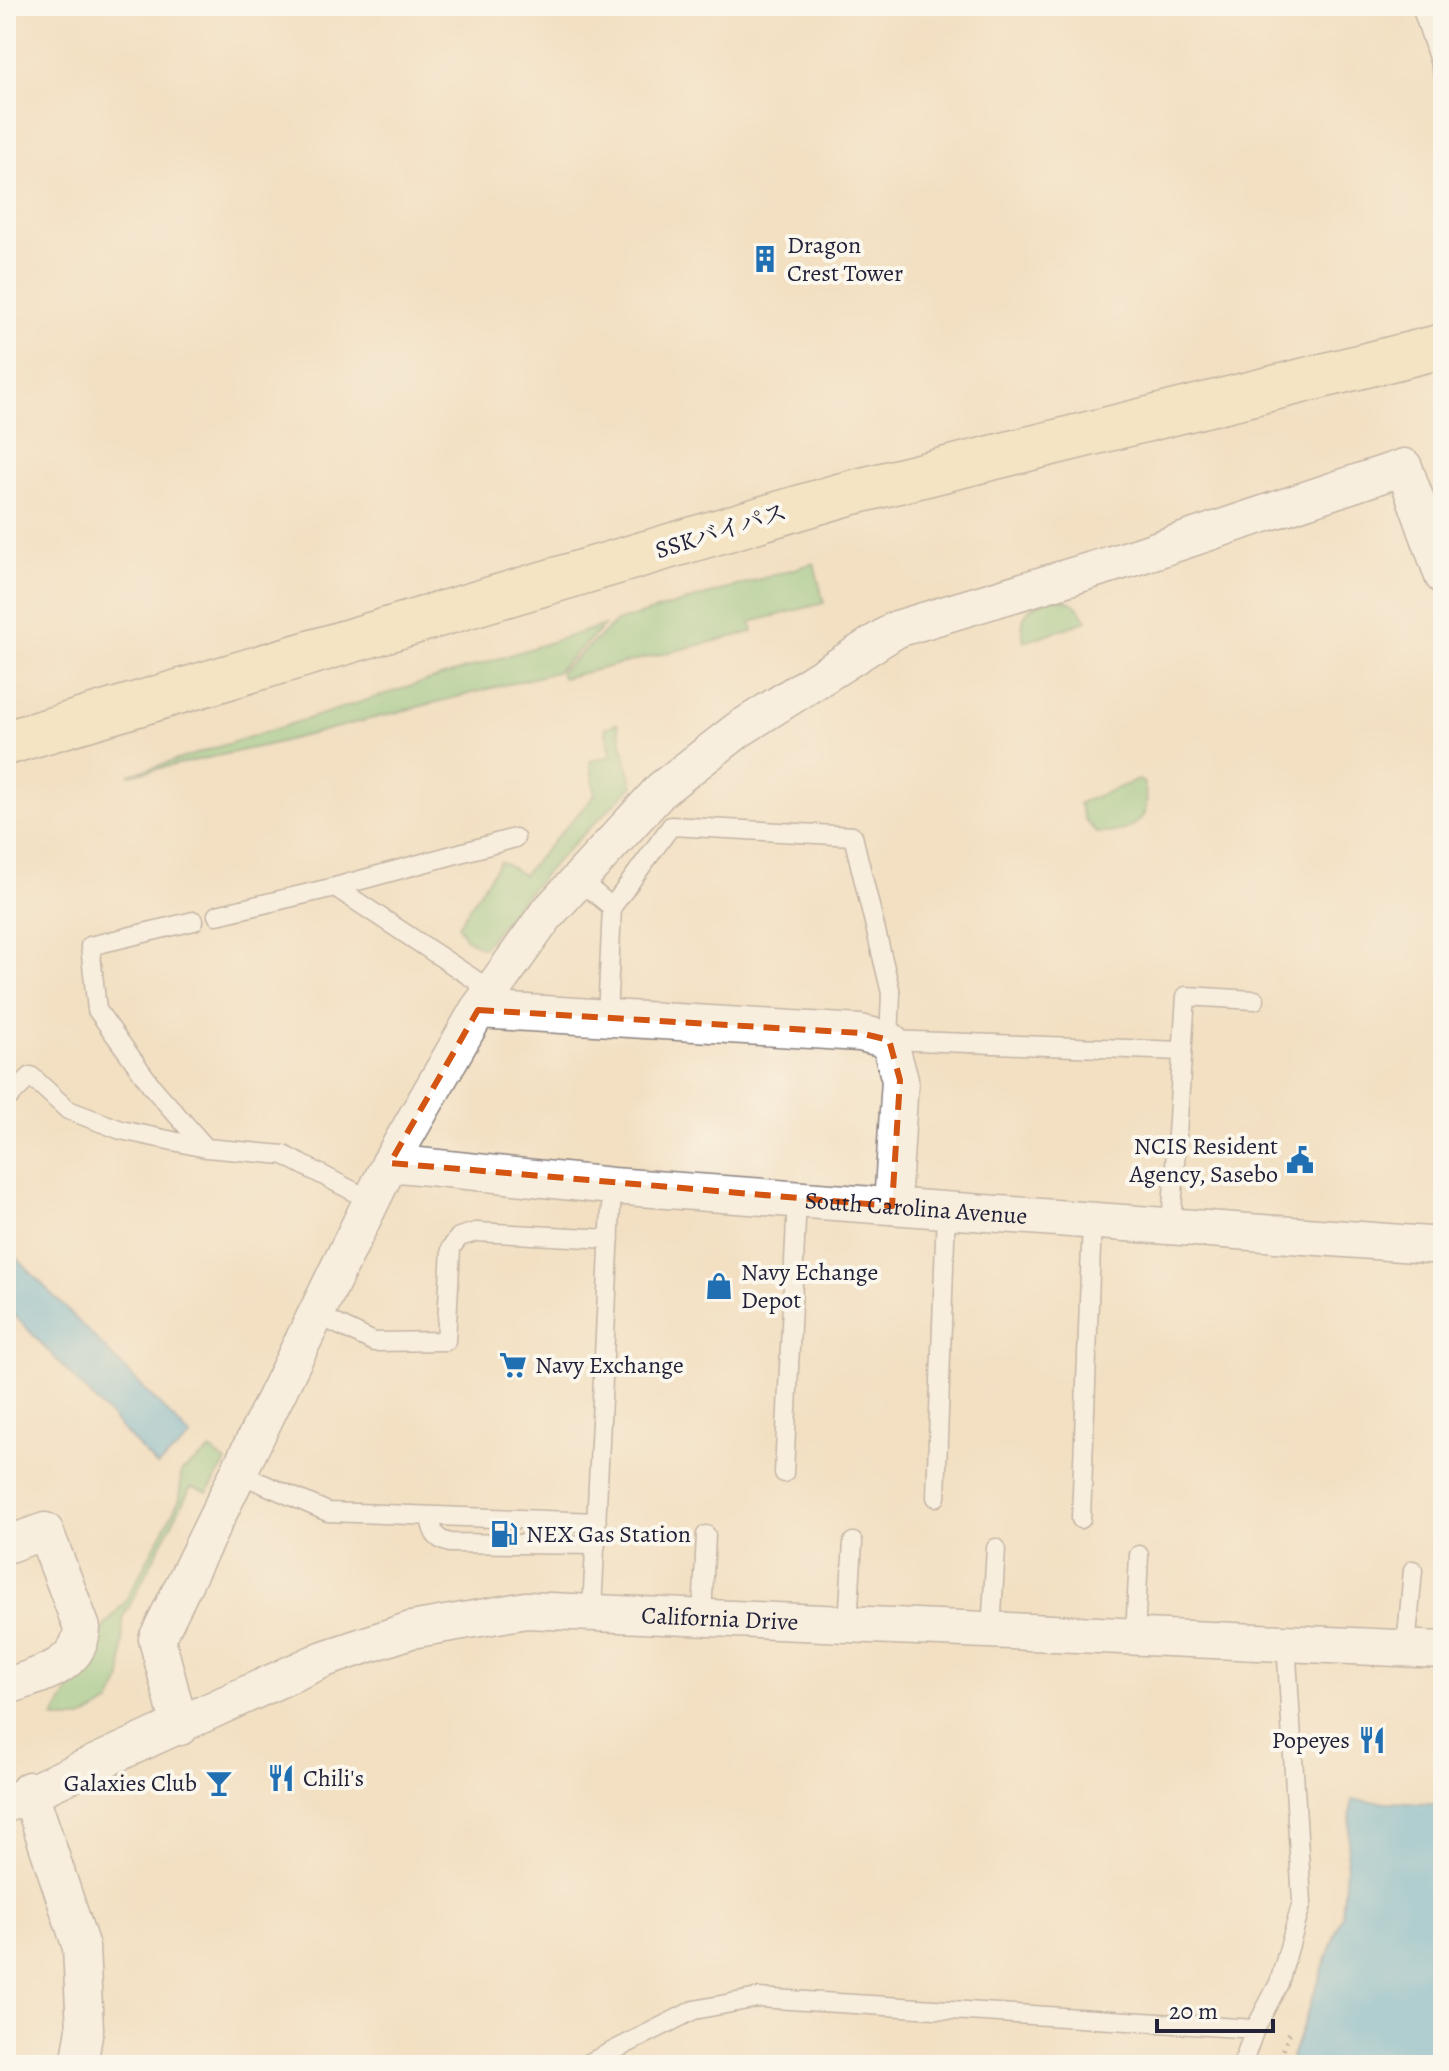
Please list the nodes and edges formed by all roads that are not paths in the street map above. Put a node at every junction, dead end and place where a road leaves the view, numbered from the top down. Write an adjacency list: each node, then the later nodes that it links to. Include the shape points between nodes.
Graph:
1 (1421, 6): 2 (lane)
2 (1443, 73)
3 (1443, 346): 5 (street, SSKバイパス, via 842,495)
4 (1443, 576): 7 (street, via 1404,467 897,629 727,738 662,789)
5 (6, 743)
6 (515, 838): 8 (lane)
7 (579, 880): 9 (lane); 12 (street, via 546,915)
8 (335, 887): 10 (lane); 12 (lane)
9 (612, 907): 14 (lane); 15 (lane, via 671,826 853,836 891,993)
10 (217, 915)
11 (194, 921): 18 (lane, via 90,946 97,1010 154,1089)
12 (485, 1000): 14 (street); 19 (street)
13 (1255, 1000): 16 (lane, via 1186,996)
14 (607, 1018): 15 (street, via 860,1033)
15 (889, 1040): 16 (lane); 23 (street, via 900,1080)
16 (1182, 1051): 26 (lane)
17 (6, 1100): 18 (lane, via 31,1076 68,1110 121,1130)
18 (206, 1148): 22 (lane, via 284,1155)
19 (390, 1163): 20 (street, South Carolina Avenue); 22 (street)
20 (612, 1186): 21 (street, South Carolina Avenue); 27 (lane)
21 (797, 1199): 23 (street, South Carolina Avenue); 31 (lane)
22 (372, 1201): 29 (street)
23 (892, 1206): 24 (street, South Carolina Avenue)
24 (946, 1210): 25 (street, South Carolina Avenue); 32 (lane)
25 (1092, 1220): 26 (street, South Carolina Avenue); 34 (lane)
26 (1171, 1226): 28 (street, South Carolina Avenue)
27 (610, 1239): 29 (lane, via 476,1232 459,1237 451,1248 446,1341 374,1342); 35 (lane)
28 (1443, 1246)
29 (316, 1314): 30 (street)
30 (238, 1473): 33 (lane, via 328,1512); 52 (street, via 157,1639)
31 (784, 1473)
32 (936, 1497)
33 (430, 1518): 35 (lane); 39 (lane, via 433,1534 450,1543)
34 (1081, 1519)
35 (597, 1522): 39 (lane)
36 (706, 1535): 44 (lane)
37 (853, 1542): 45 (lane)
38 (6, 1545): 51 (street, via 45,1531 82,1628 81,1642 62,1665)
39 (596, 1545): 43 (lane)
40 (996, 1548): 46 (lane)
41 (1139, 1555): 47 (lane)
42 (1413, 1570): 49 (lane)
43 (592, 1612): 44 (street, California Drive); 52 (street, California Drive, via 526,1610 411,1630 324,1659)
44 (702, 1617): 45 (street, California Drive)
45 (848, 1623): 46 (street, California Drive)
46 (991, 1630): 47 (street, California Drive)
47 (1135, 1636): 48 (street, California Drive)
48 (1286, 1642): 49 (street, California Drive); 54 (lane, via 1302,1902 1279,1983)
49 (1406, 1648): 50 (street, California Drive)
50 (1443, 1650)
51 (6, 1687)
52 (180, 1727): 53 (street, California Drive)
53 (14, 1796): 55 (street, via 81,1947 85,2029)
54 (1255, 2029): 56 (lane, via 758,1998 694,2010); 57 (lane)
55 (79, 2065)
56 (585, 2065)
57 (1242, 2065)

